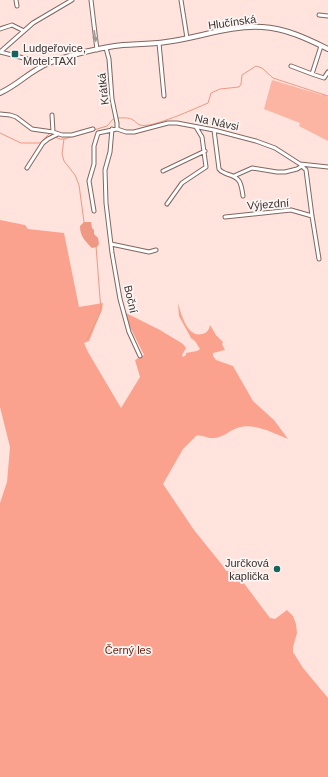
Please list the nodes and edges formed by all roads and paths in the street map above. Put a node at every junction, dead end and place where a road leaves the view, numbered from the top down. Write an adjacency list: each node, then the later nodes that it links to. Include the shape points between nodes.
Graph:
1 (16, 0): 5 (street)
2 (72, 0): 9 (street)
3 (91, 0): 14 (street, one-way to 14)
4 (181, 0): 10 (street)
5 (17, 6)
6 (319, 14): 7 (street)
7 (328, 16)
8 (0, 29): 9 (street, via 12,25)
9 (24, 31): 16 (street)
10 (187, 38): 11 (street, Hlučínská); 12 (street, Hlučínská, via 237,28 263,27 289,33)
11 (159, 43): 13 (street, Hlučínská); 22 (street)
12 (321, 46): 15 (street, Hlučínská); 20 (street)
13 (106, 48): 14 (street, Hlučínská); 26 (street, Krátká)
14 (97, 50): 17 (street, Hlučínská)
15 (328, 50)
16 (0, 52): 17 (street, Hlučínská)
17 (47, 64): 21 (street, Hlučínská)
18 (291, 66): 20 (street)
19 (328, 72): 20 (street, via 324,78)
20 (312, 74)
21 (0, 93)
22 (164, 96)
23 (0, 114): 30 (street, via 16,117 32,129)
24 (52, 115): 30 (street)
25 (196, 126): 26 (street, Na Návsi, via 168,123 134,132); 29 (street, Na Návsi); 32 (street, via 202,136)
26 (117, 128): 28 (street, Na Návsi)
27 (93, 129): 31 (street, via 66,136)
28 (112, 129): 40 (street, Na Návsi, via 98,133 94,146 94,164 89,181); 43 (street, Boční, via 105,170)
29 (214, 130): 33 (street, Na Návsi, via 275,148); 37 (street, via 219,169)
30 (53, 132): 31 (street)
31 (56, 135): 35 (street, via 43,144)
32 (205, 151): 36 (street); 39 (street, via 206,167 182,183)
33 (301, 165): 34 (street, Na Návsi); 37 (street, via 297,170 286,172 252,168); 41 (street, via 306,170)
34 (328, 167)
35 (27, 168)
36 (163, 171)
37 (234, 176): 38 (street, via 240,182)
38 (243, 196)
39 (167, 204)
40 (94, 211)
41 (312, 216): 42 (street, Výjezdní, via 291,210); 47 (street)
42 (225, 217)
43 (111, 244): 45 (street); 48 (street, Boční, via 120,299 129,332)
44 (156, 250): 45 (street)
45 (149, 252): 46 (street)
46 (150, 257)
47 (319, 259)
48 (140, 356)

